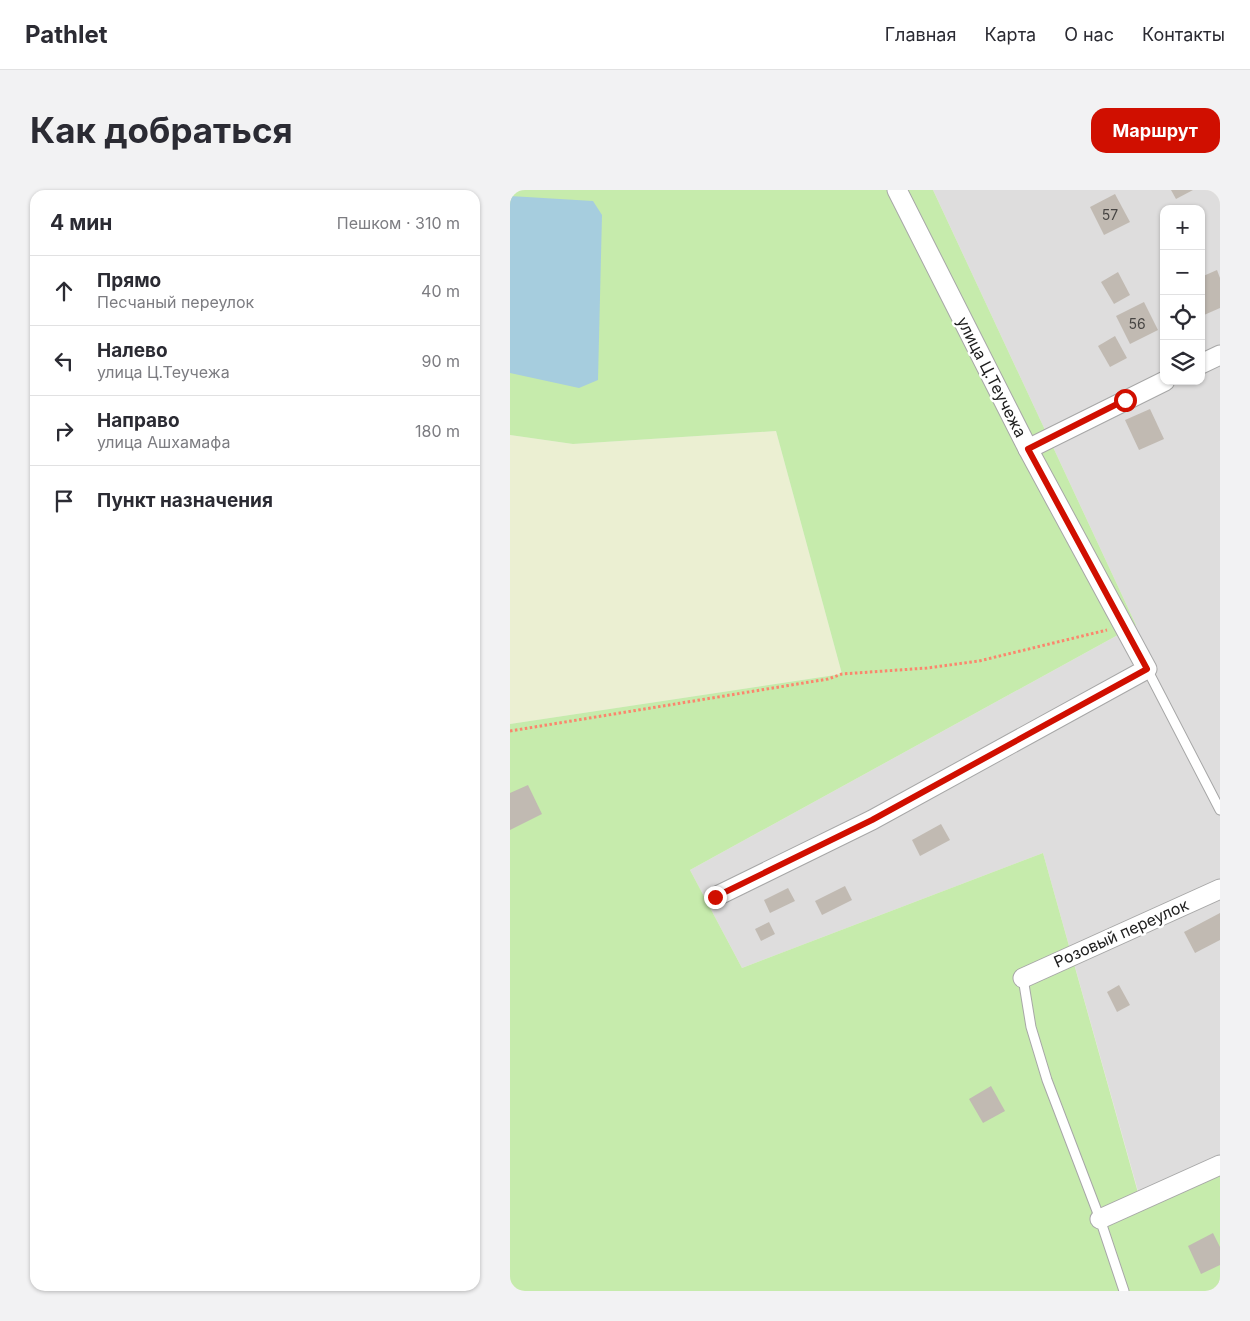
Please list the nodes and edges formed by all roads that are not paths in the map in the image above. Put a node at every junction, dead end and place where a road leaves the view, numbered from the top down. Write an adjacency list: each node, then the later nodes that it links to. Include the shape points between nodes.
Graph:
1 (897, 190): 5 (street, улица Ц.Теучежа)
2 (1220, 355): 3 (street)
3 (1205, 362)
4 (1160, 384): 5 (street)
5 (1028, 449): 6 (street, улица Ц.Теучежа)
6 (1147, 669): 7 (lane); 9 (street, via 872,820)
7 (1220, 810)
8 (1220, 889): 10 (street, Розовый переулок)
9 (715, 897)
10 (1023, 978): 12 (lane, via 1031,1027 1046,1080)
11 (1220, 1165): 12 (street)
12 (1100, 1219): 13 (lane)
13 (1124, 1291)

